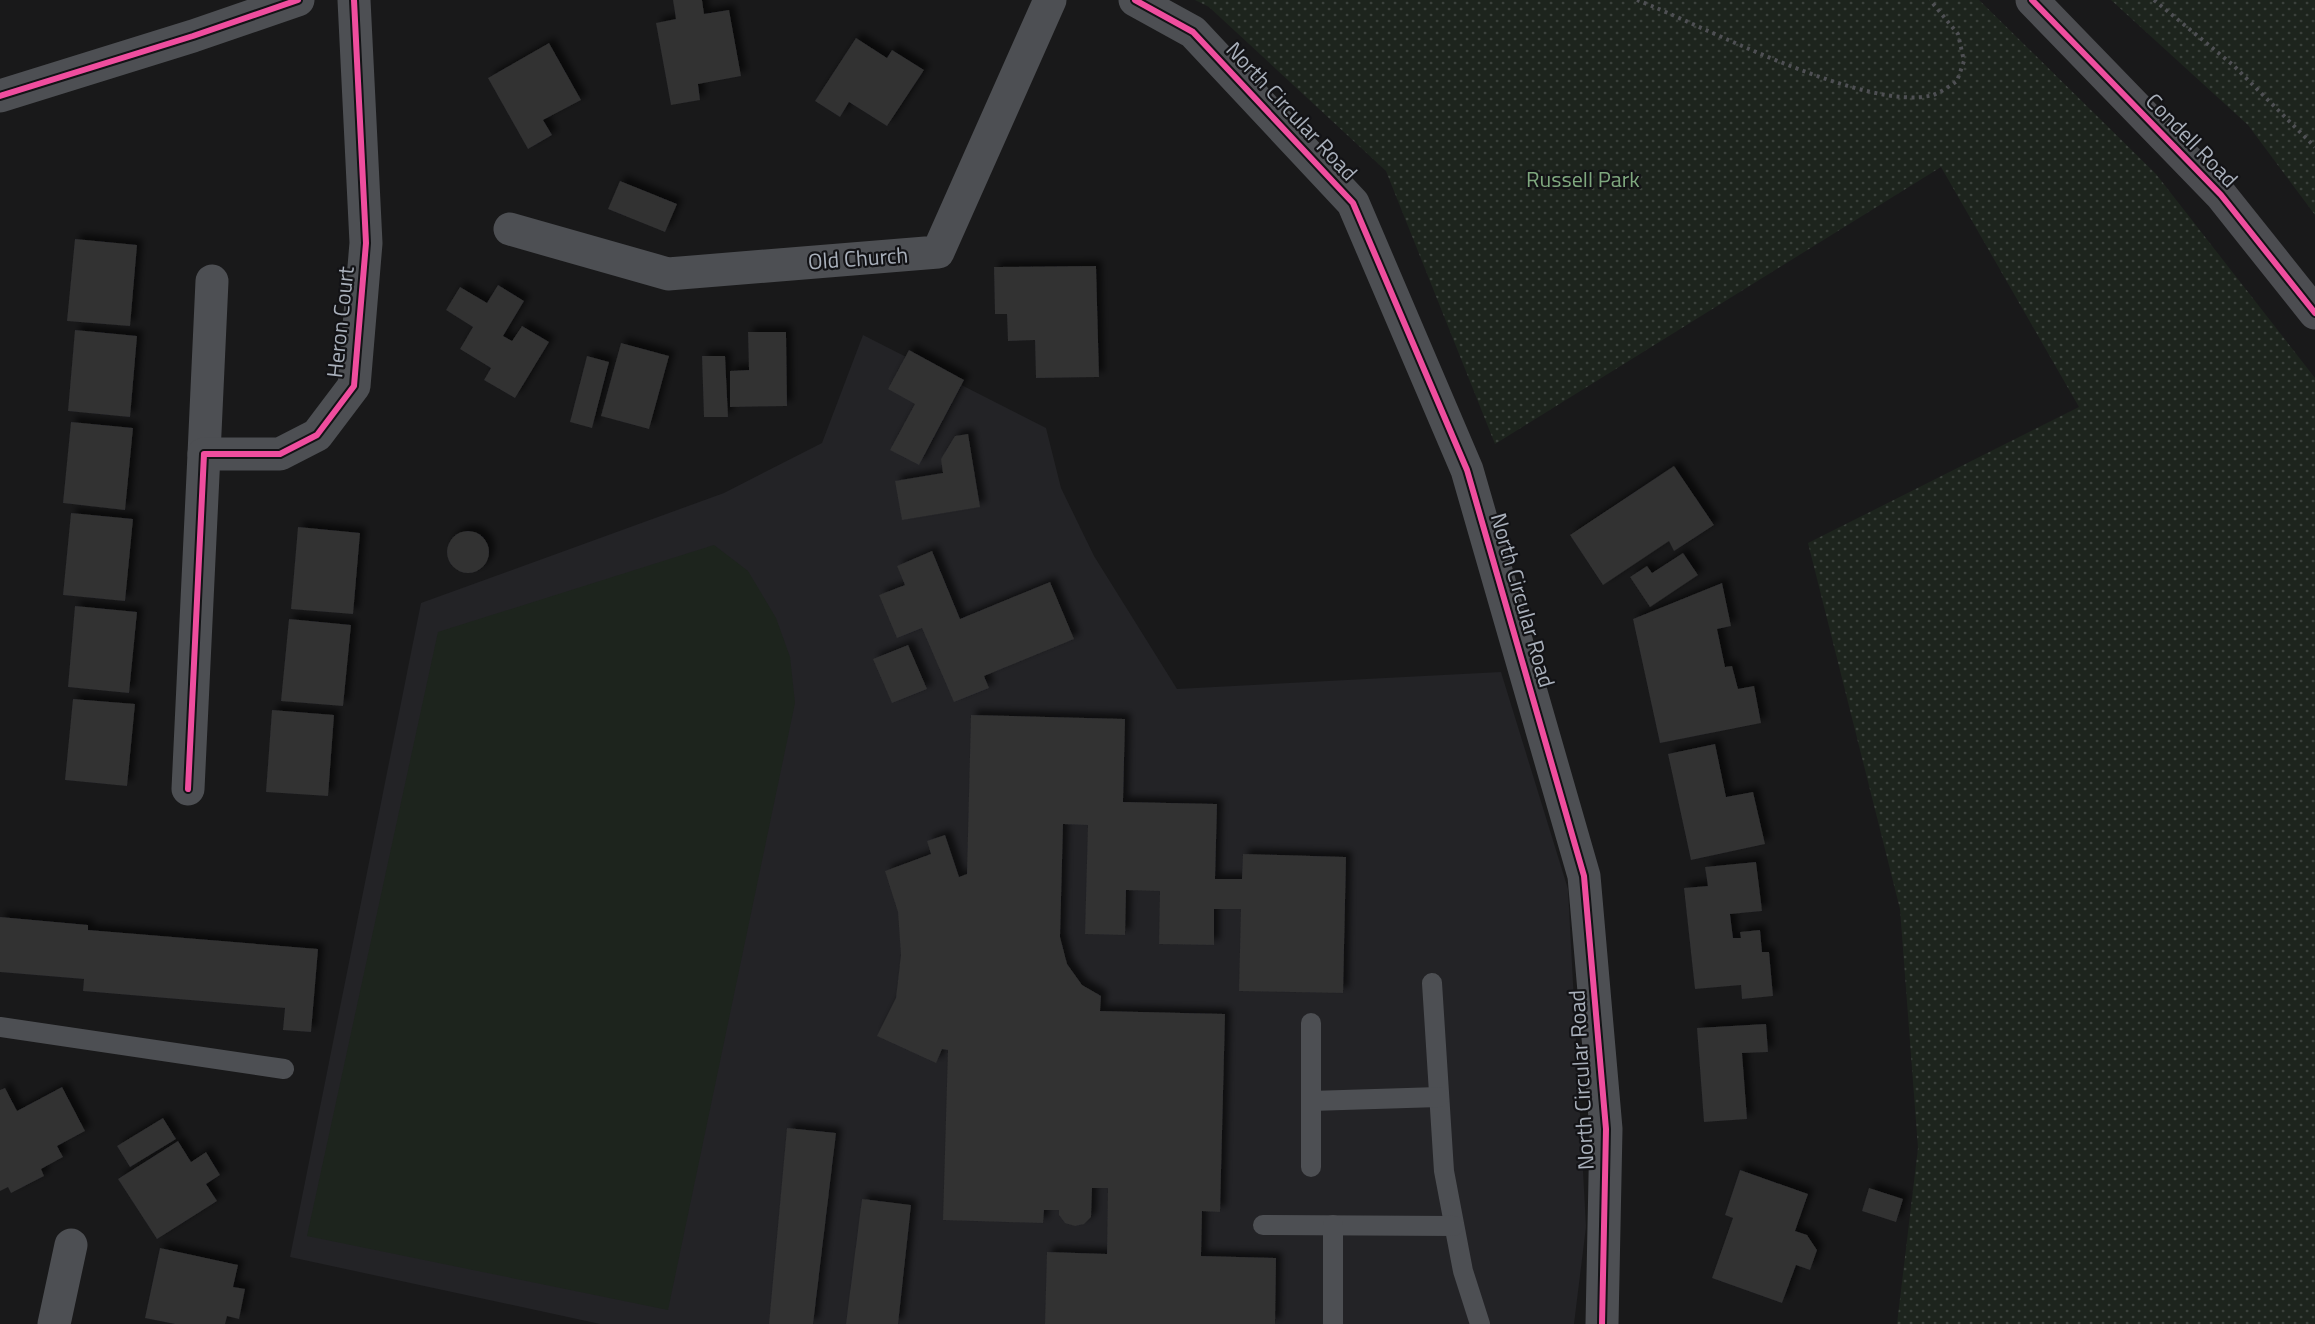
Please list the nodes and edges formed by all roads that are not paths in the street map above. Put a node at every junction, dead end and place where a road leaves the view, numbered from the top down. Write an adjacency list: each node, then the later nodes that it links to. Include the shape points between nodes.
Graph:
1 (298, 0): 6 (street)
2 (354, 0): 10 (street, Heron Court, via 366,243 354,386 317,435 280,454)
3 (1050, 0): 7 (street, Old Church, via 938,252 668,274)
4 (1135, 0): 26 (street, North Circular Road, via 1194,32 1353,202 1467,470 1584,876 1606,1129)
5 (2032, 0): 9 (main road, Condell Road, via 2221,195)
6 (0, 96)
7 (510, 229)
8 (212, 281): 10 (street)
9 (2315, 313)
10 (204, 454): 11 (street)
11 (188, 789)
12 (1432, 983): 16 (lane)
13 (1311, 1023): 17 (lane)
14 (0, 1027): 15 (lane)
15 (284, 1069)
16 (1439, 1097): 17 (lane); 21 (lane, via 1444,1171)
17 (1311, 1101): 18 (lane)
18 (1311, 1167)
19 (1263, 1225): 20 (lane)
20 (1333, 1225): 21 (lane); 24 (lane)
21 (1455, 1226): 25 (lane, via 1463,1270)
22 (71, 1245): 23 (street)
23 (54, 1324)
24 (1332, 1324)
25 (1480, 1324)
26 (1602, 1324)

